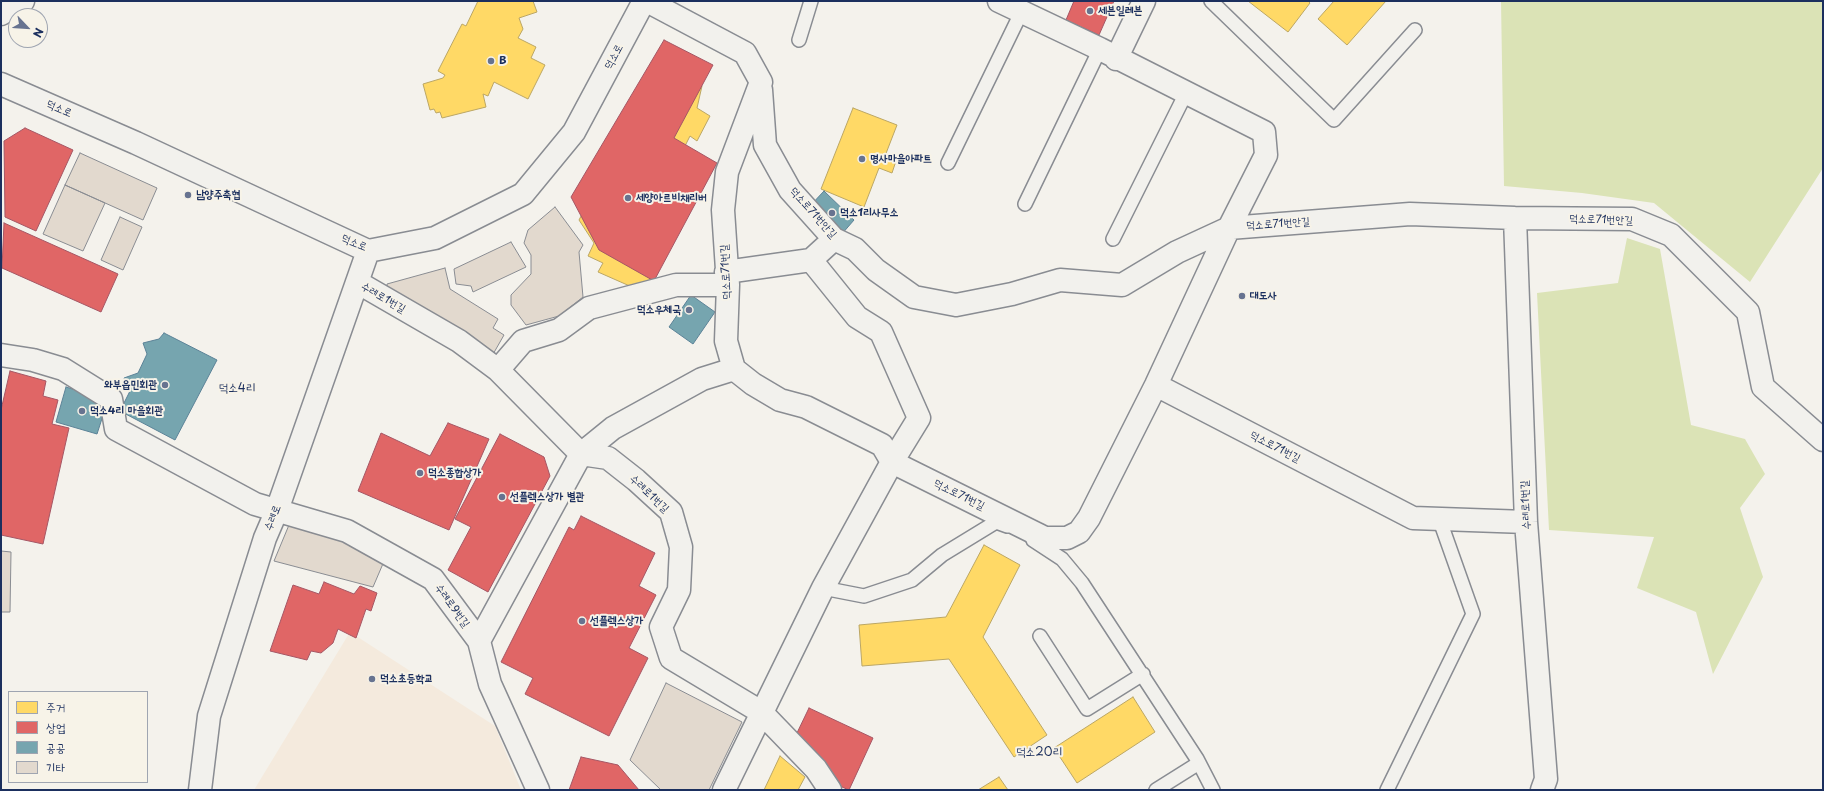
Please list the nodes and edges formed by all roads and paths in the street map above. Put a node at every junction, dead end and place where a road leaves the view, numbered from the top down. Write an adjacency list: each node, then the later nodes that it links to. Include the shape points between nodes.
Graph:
1 (23, 1): 9 (street)
2 (644, 1): 22 (street, 덕소로, via 574,132 523,194 435,238)
3 (647, 1): 13 (street, via 745,53)
4 (811, 1): 11 (lane)
5 (999, 1): 8 (street)
6 (1144, 1): 12 (street)
7 (1210, 1): 10 (lane, via 1334,120)
8 (1021, 13): 12 (street); 16 (lane)
9 (1, 14)
10 (1415, 30)
11 (799, 40)
12 (1108, 54): 15 (street); 17 (lane)
13 (761, 82): 20 (street, 덕소로71번안길, via 765,145 790,190); 24 (street, 덕소로71번길, via 727,172 723,210)
14 (1, 84): 22 (street, 덕소로)
15 (1186, 93): 19 (street, via 1264,132 1266,155); 21 (lane)
16 (948, 163)
17 (1025, 204)
18 (1515, 218): 19 (street, 덕소로71번안길, via 1410,214); 30 (street, 덕소로71번안길, via 1632,220 1671,235 1748,312 1763,387); 35 (street, 수레로1번길)
19 (1229, 228): 20 (street, 덕소로71번안길, via 1177,252 1122,285 1060,280 1012,294 956,305 914,297 876,270 855,249); 29 (street)
20 (834, 239): 23 (street)
21 (1113, 239)
22 (368, 251): 25 (street, 수레로)
23 (811, 260): 24 (street); 32 (street, via 857,317 881,332 919,418)
24 (727, 278): 27 (street, 덕소로71번길, via 726,342); 28 (street, via 676,285 589,308 559,330 523,341)
25 (357, 282): 28 (street, 수레로1번길, via 459,341); 33 (street, 수레로)
26 (1, 355): 33 (street, 수레로9번길, via 33,360 63,369 111,399 116,429 255,504)
27 (734, 369): 31 (street, via 688,386 613,428); 32 (street, via 780,400 806,407 882,445)
28 (498, 370): 31 (street, 수레로1번길)
29 (1156, 385): 32 (street, 덕소로71번길, via 1089,518 1079,532 1067,538 1045,538); 34 (street, 덕소로71번길, via 1413,518)
30 (1823, 440)
31 (581, 454): 38 (street); 40 (street, 수레로1번길, via 608,458 671,512 681,547 679,590 661,628 670,658)
32 (892, 462): 36 (street)
33 (276, 510): 38 (street, 수레로9번길, via 347,531 433,579); 42 (street, 수레로, via 209,716)
34 (1439, 518): 35 (street, 덕소로71번길); 48 (lane, via 1473,614)
35 (1526, 522): 49 (street, 수레로1번길, via 1546,779)
36 (823, 588): 39 (lane, via 864,596 912,580 942,555 996,522 1018,529 1062,559 1082,583); 40 (street)
37 (1040, 636): 39 (lane, via 1087,709)
38 (479, 641): 43 (street, 수레로9번길, via 490,684)
39 (1143, 674): 41 (lane)
40 (761, 712): 44 (street); 45 (street, 수레로1번길, via 816,769)
41 (1199, 763): 46 (lane); 47 (lane)
42 (200, 790)
43 (538, 790)
44 (724, 790)
45 (830, 790)
46 (1156, 790)
47 (1213, 790)
48 (1387, 790)
49 (1542, 790)

